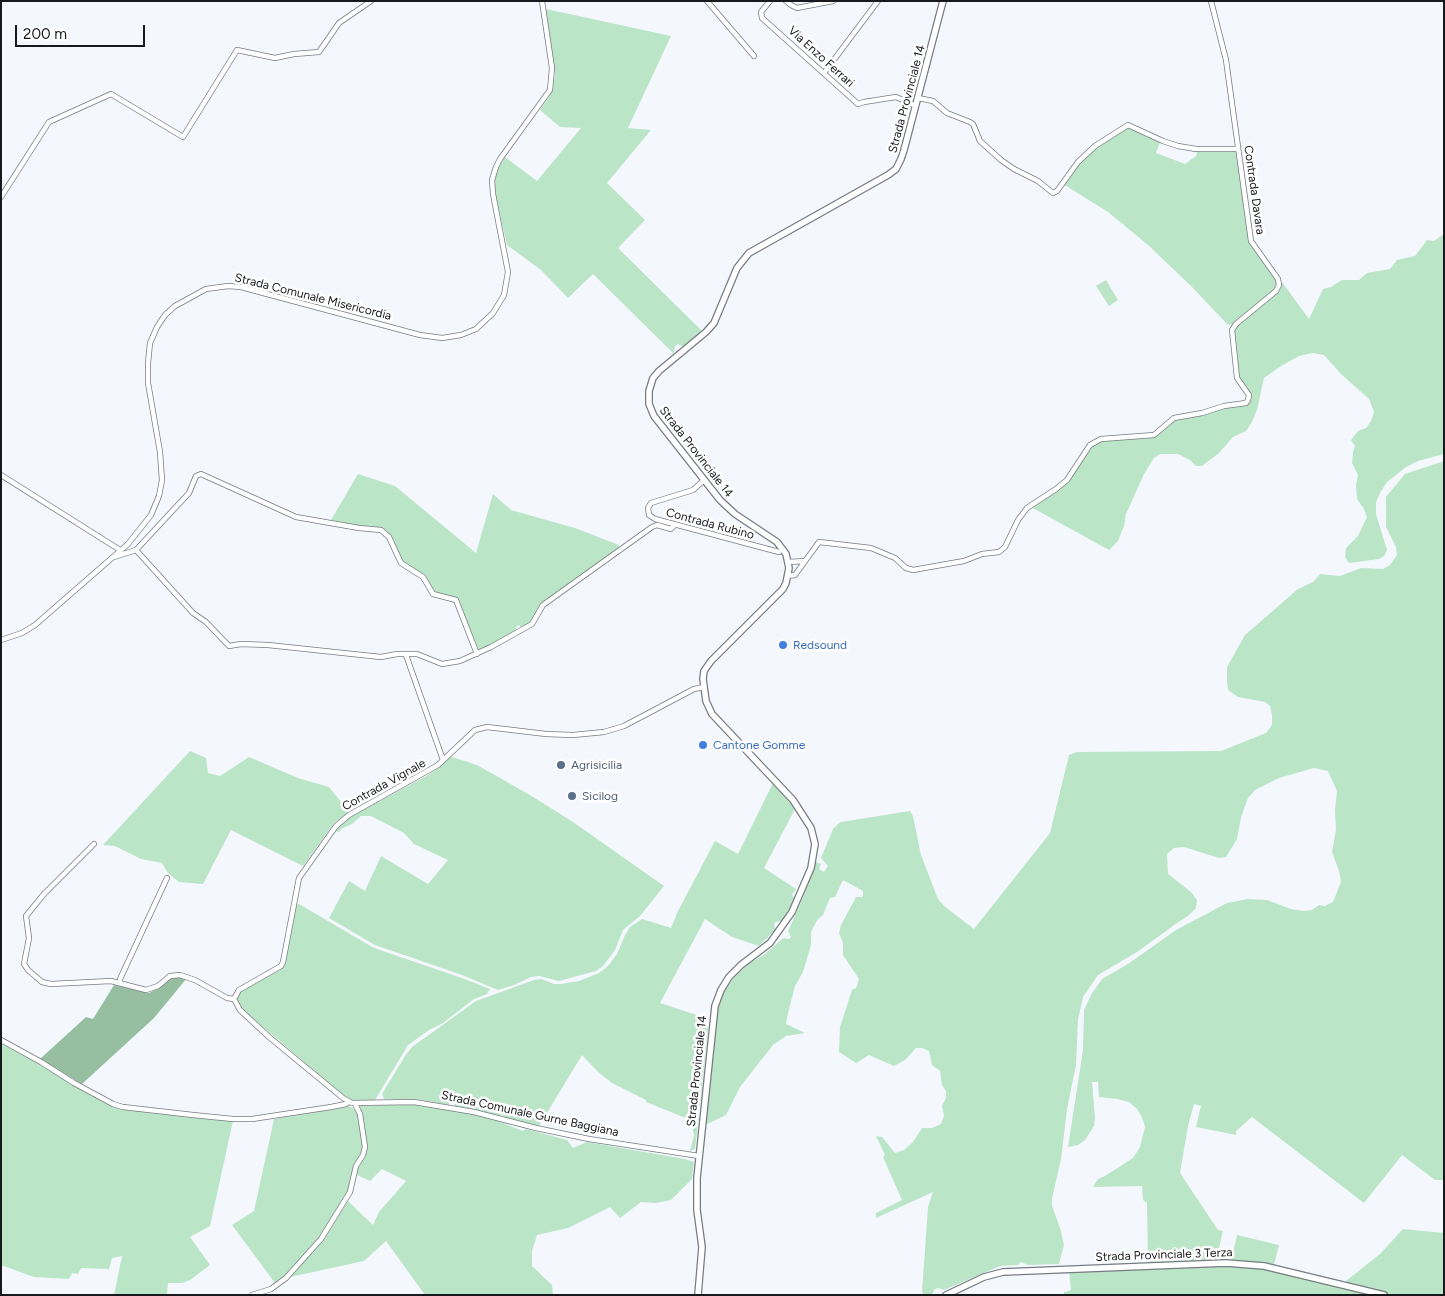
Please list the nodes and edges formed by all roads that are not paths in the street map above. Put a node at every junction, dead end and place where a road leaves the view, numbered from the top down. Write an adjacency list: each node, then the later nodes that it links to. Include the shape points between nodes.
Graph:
1 (371, 1): 15 (street, via 338,23 319,52 275,58 238,50 183,137 111,94 49,122)
2 (542, 1): 19 (street, Strada Comunale Misericordia, via 552,68 550,90 500,159 492,180 508,272 498,308 476,328 462,335 442,338 420,335 241,287 206,289 175,306 157,327 150,343 148,363 148,383 160,452 159,496 146,522)
3 (707, 1): 10 (street)
4 (770, 1): 11 (street, Via Enzo Ferrari, via 761,12 762,18)
5 (786, 1): 6 (street, via 797,8)
6 (833, 1)
7 (878, 1): 11 (street)
8 (943, 1): 12 (main road, Strada Provinciale 14)
9 (1211, 1): 14 (street, Contrada Davara, via 1226,60)
10 (754, 56)
11 (824, 73): 13 (street, Via Enzo Ferrari, via 858,104 896,97)
12 (918, 98): 13 (main road, Strada Provinciale 14); 14 (street, via 933,101 947,113 973,124 980,141 1001,160 1052,193 1095,146 1128,125 1162,142 1178,146)
13 (916, 106): 17 (main road, Strada Provinciale 14, via 902,159 896,169 749,253 737,268 711,327 653,378 649,391 651,410)
14 (1238, 149): 23 (street, Contrada Davara, via 1251,242 1279,285 1232,330 1237,378 1249,395 1246,402 1174,418 1154,435 1100,439 1090,444 1067,480 1028,508 999,552 982,554 964,562 913,570 871,548 819,542)
15 (1, 197)
16 (1, 475): 19 (street)
17 (704, 480): 18 (street, Contrada Rubino, via 693,490 658,500 649,506 649,515 654,519); 24 (main road, Strada Provinciale 14, via 727,508 777,542)
18 (676, 525): 21 (street, Contrada Rubino); 27 (street, via 672,529 652,527 543,605 532,624)
19 (120, 550): 22 (street, Strada Comunale Misericordia)
20 (136, 550): 22 (street); 27 (street, via 190,493 196,476 201,474 296,517 380,530 389,537 402,563 423,577 433,594 456,600); 28 (street, via 228,646 268,645 381,657)
21 (778, 552)
22 (112, 558): 26 (street, Strada Comunale Misericordia, via 35,625)
23 (804, 561): 24 (street); 25 (street, Contrada Davara, via 795,575)
24 (788, 562): 25 (main road)
25 (788, 576): 29 (main road, Strada Provinciale 14, via 783,589 707,666 703,676)
26 (1, 640)
27 (477, 654): 28 (street, via 442,664 417,654)
28 (406, 655): 30 (street)
29 (704, 687): 30 (street, Contrada Vignale, via 624,726 604,732 546,734 480,728 468,735); 38 (main road, Strada Provinciale 14, via 712,714 793,800 811,828 815,844 811,868 792,912 770,943 734,971 717,999)
30 (443, 760): 34 (street, Contrada Vignale, via 349,815 336,826 299,878 281,966 239,990)
31 (94, 844): 33 (street, via 26,916 29,938 24,964 42,982 55,985)
32 (167, 878): 33 (street)
33 (120, 983): 34 (street, via 146,990 158,986 170,976 180,976)
34 (234, 999): 36 (street, via 240,1010 262,1030)
35 (1, 1040): 36 (street, via 74,1083 123,1107 252,1119)
36 (349, 1102): 37 (street)
37 (355, 1104): 38 (street, Strada Comunale Gurne Baggiana, via 414,1102 474,1112 580,1137); 39 (street, via 360,1114 365,1147 356,1166 350,1192 321,1239 286,1278 272,1289)
38 (699, 1156): 40 (main road, Strada Provinciale 14, via 697,1200 702,1247)
39 (252, 1295)
40 (698, 1295)
41 (946, 1295): 42 (main road, Strada Provinciale 3 Terza, via 994,1274 1014,1270 1226,1263 1264,1266)
42 (1384, 1295)

